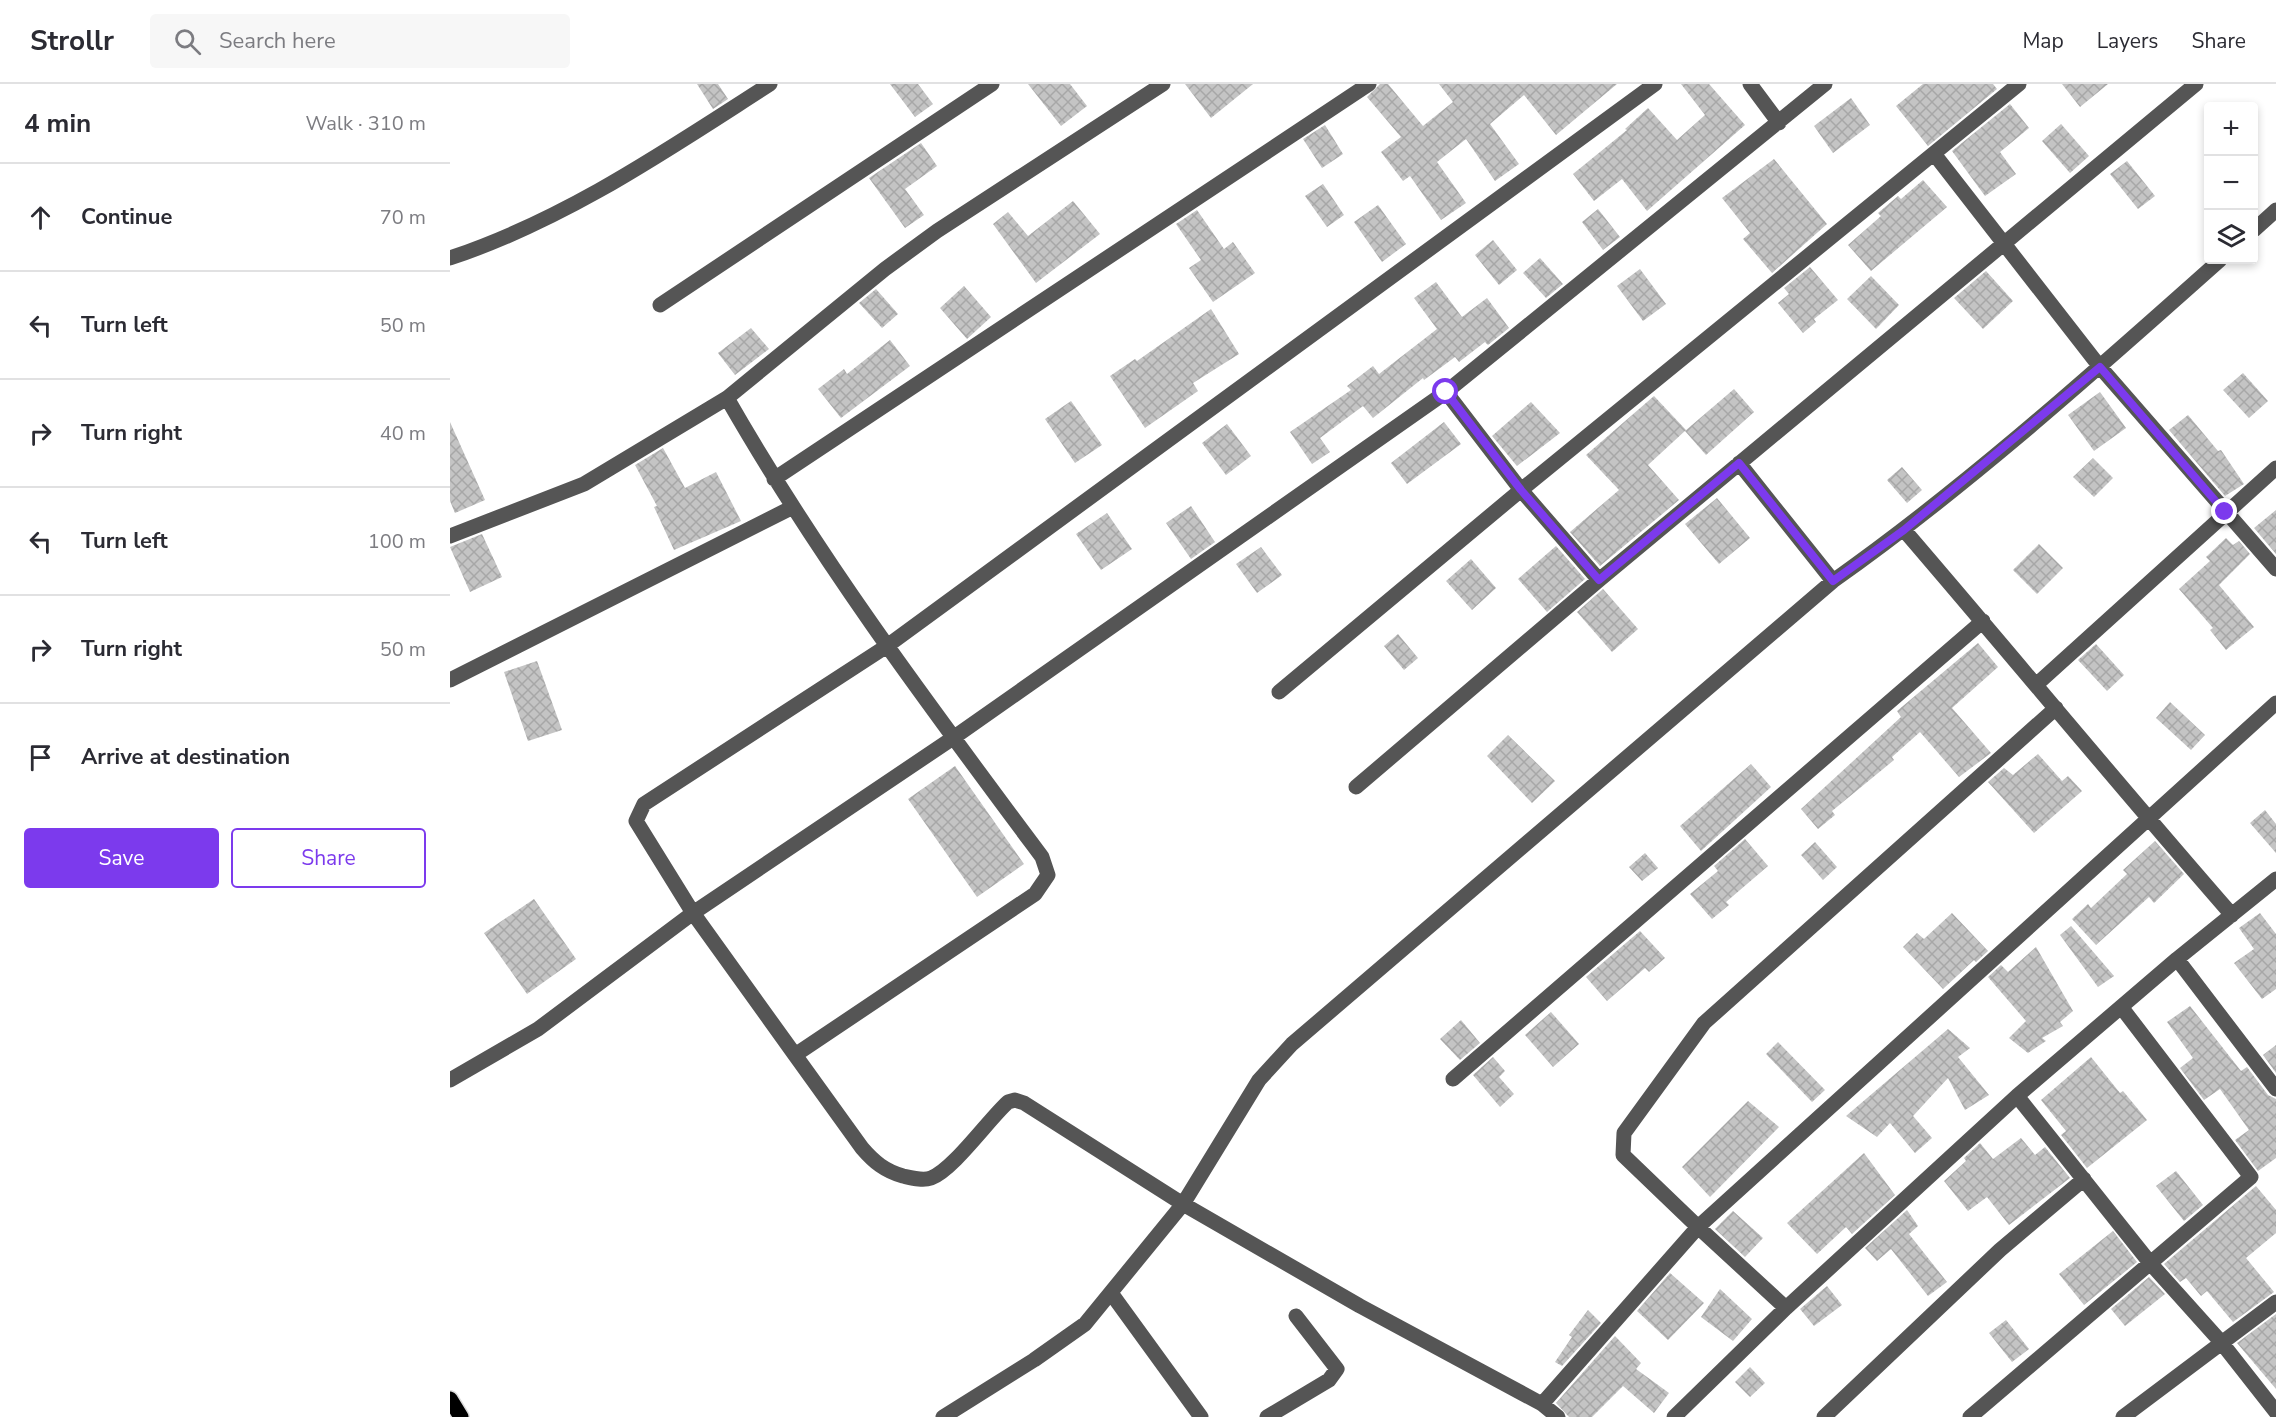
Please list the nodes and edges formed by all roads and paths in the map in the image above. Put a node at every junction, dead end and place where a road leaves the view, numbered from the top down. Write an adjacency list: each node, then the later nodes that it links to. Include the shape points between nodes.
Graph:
1 (770, 84): 15 (street, via 607,187 548,219)
2 (992, 84): 17 (street)
3 (1163, 84): 20 (street, via 937,231)
4 (1369, 84): 23 (street)
5 (1654, 84): 33 (street)
6 (1750, 84): 10 (street)
7 (1825, 84): 10 (street)
8 (2019, 84): 11 (street)
9 (2196, 84): 14 (street)
10 (1779, 123): 19 (street)
11 (1935, 155): 14 (street); 24 (street)
12 (2276, 210): 13 (street)
13 (2258, 226)
14 (2001, 244): 18 (street); 21 (street)
15 (450, 258)
16 (2216, 264): 18 (street)
17 (660, 305)
18 (2100, 367): 26 (street); 27 (street)
19 (1446, 392): 24 (street); 39 (street)
20 (727, 398): 23 (street); 28 (street, via 584,484)
21 (1739, 463): 30 (street); 31 (street)
22 (2276, 468): 26 (street)
23 (774, 479): 25 (street)
24 (1521, 490): 30 (street); 36 (street)
25 (793, 507): 33 (street); 34 (street)
26 (2225, 512): 29 (street); 35 (street)
27 (1904, 530): 31 (street); 32 (street)
28 (450, 536)
29 (2276, 569)
30 (1599, 580): 40 (street)
31 (1833, 581): 53 (street, via 1292,1044 1259,1080)
32 (1983, 621): 35 (street); 48 (street)
33 (887, 646): 39 (street); 43 (street, via 644,804 636,821)
34 (450, 680)
35 (2037, 684): 38 (street)
36 (1279, 692)
37 (2276, 703): 41 (street)
38 (2056, 708): 41 (street); 54 (street, via 1704,1023 1624,1133 1623,1155)
39 (953, 738): 43 (street); 47 (street, via 1042,857 1048,875 1035,894)
40 (1356, 787)
41 (2147, 819): 44 (street); 54 (street)
42 (2276, 879): 44 (street)
43 (693, 913): 47 (street); 49 (street, via 538,1029)
44 (2232, 915): 45 (street)
45 (2176, 959): 46 (street); 50 (street)
46 (2122, 1008): 51 (street); 55 (street, via 2251,1177)
47 (795, 1056): 53 (street, via 862,1148 890,1173 913,1179 931,1178 945,1169 1008,1101 1015,1100)
48 (1454, 1079)
49 (450, 1080)
50 (2276, 1089)
51 (2017, 1096): 52 (street); 58 (street)
52 (2084, 1179): 55 (street); 70 (street, via 2000,1250)
53 (1183, 1204): 56 (street); 62 (street)
54 (1698, 1227): 58 (street); 62 (street)
55 (2151, 1264): 60 (street); 71 (street)
56 (1111, 1293): 65 (street, via 1075,1332); 66 (street)
57 (2276, 1302): 60 (street)
58 (1786, 1308): 69 (street)
59 (1296, 1316): 67 (street, via 1337,1369 1329,1380)
60 (2221, 1342): 63 (street); 72 (street)
61 (450, 1399): 64 (main road)
62 (1542, 1404): 68 (street)
63 (2276, 1412)
64 (461, 1417)
65 (944, 1417)
66 (1202, 1417)
67 (1267, 1417)
68 (1558, 1417)
69 (1674, 1417)
70 (1824, 1417)
71 (1970, 1417)
72 (2123, 1417)

